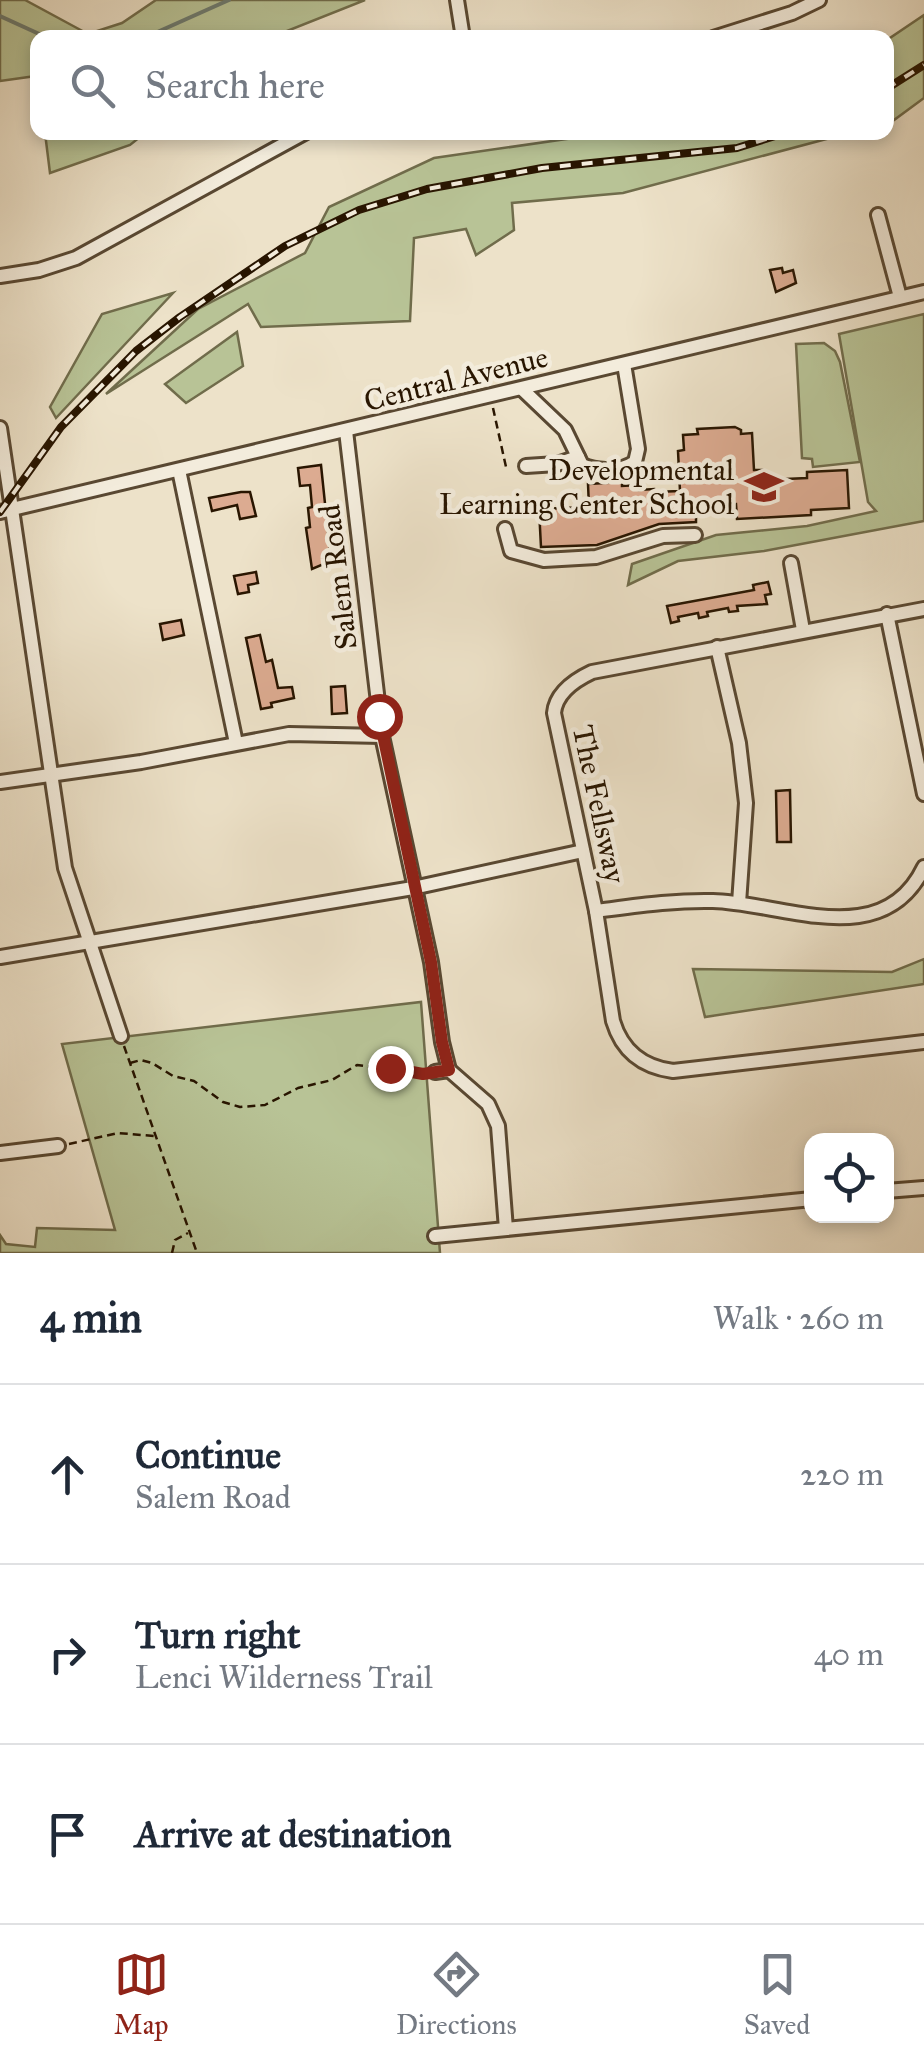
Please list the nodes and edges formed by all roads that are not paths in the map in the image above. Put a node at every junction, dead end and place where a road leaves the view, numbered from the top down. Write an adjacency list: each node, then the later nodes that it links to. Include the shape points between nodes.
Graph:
1 (457, 0): 3 (street)
2 (819, 0): 4 (street)
3 (462, 30)
4 (738, 30)
5 (291, 140): 7 (street, via 76,258)
6 (878, 215): 9 (street)
7 (0, 276)
8 (924, 292): 9 (street, Central Avenue)
9 (900, 297): 10 (street, Central Avenue)
10 (624, 364): 11 (street, Central Avenue); 14 (street, via 636,459 626,467 596,470)
11 (522, 388): 13 (street, Central Avenue); 14 (street, via 565,430)
12 (0, 428): 17 (street)
13 (346, 432): 16 (street, Central Avenue); 25 (street, Salem Road)
14 (578, 457): 15 (street)
15 (526, 466)
16 (178, 470): 17 (street, Central Avenue); 26 (street)
17 (6, 511): 27 (street)
18 (505, 529): 19 (street, via 511,551 544,560 596,557 662,536)
19 (695, 535)
20 (791, 564): 23 (street)
21 (924, 608): 22 (street, The Fellsway)
22 (887, 614): 23 (street, The Fellsway); 29 (street)
23 (803, 630): 24 (street, The Fellsway)
24 (717, 647): 30 (street, The Fellsway, via 592,672 556,703); 33 (street, via 746,804)
25 (382, 736): 26 (street, via 311,733); 32 (street, Salem Road)
26 (236, 743): 27 (street)
27 (52, 776): 28 (street); 35 (street, via 65,868)
28 (0, 782)
29 (923, 786)
30 (582, 851): 32 (street); 34 (street, The Fellsway)
31 (924, 867): 33 (street, via 900,899 859,918)
32 (413, 888): 35 (street); 44 (street, Salem Road, via 431,962 442,1071 488,1104 498,1126)
33 (740, 903): 34 (street)
34 (596, 912): 38 (street, The Fellsway, via 613,1020 623,1044 648,1065 688,1070)
35 (90, 944): 36 (street); 37 (street)
36 (0, 957)
37 (121, 1036)
38 (924, 1042)
39 (58, 1146): 40 (street)
40 (0, 1153)
41 (924, 1188): 42 (street)
42 (894, 1190)
43 (804, 1200): 44 (street)
44 (506, 1230): 45 (street)
45 (436, 1236)

